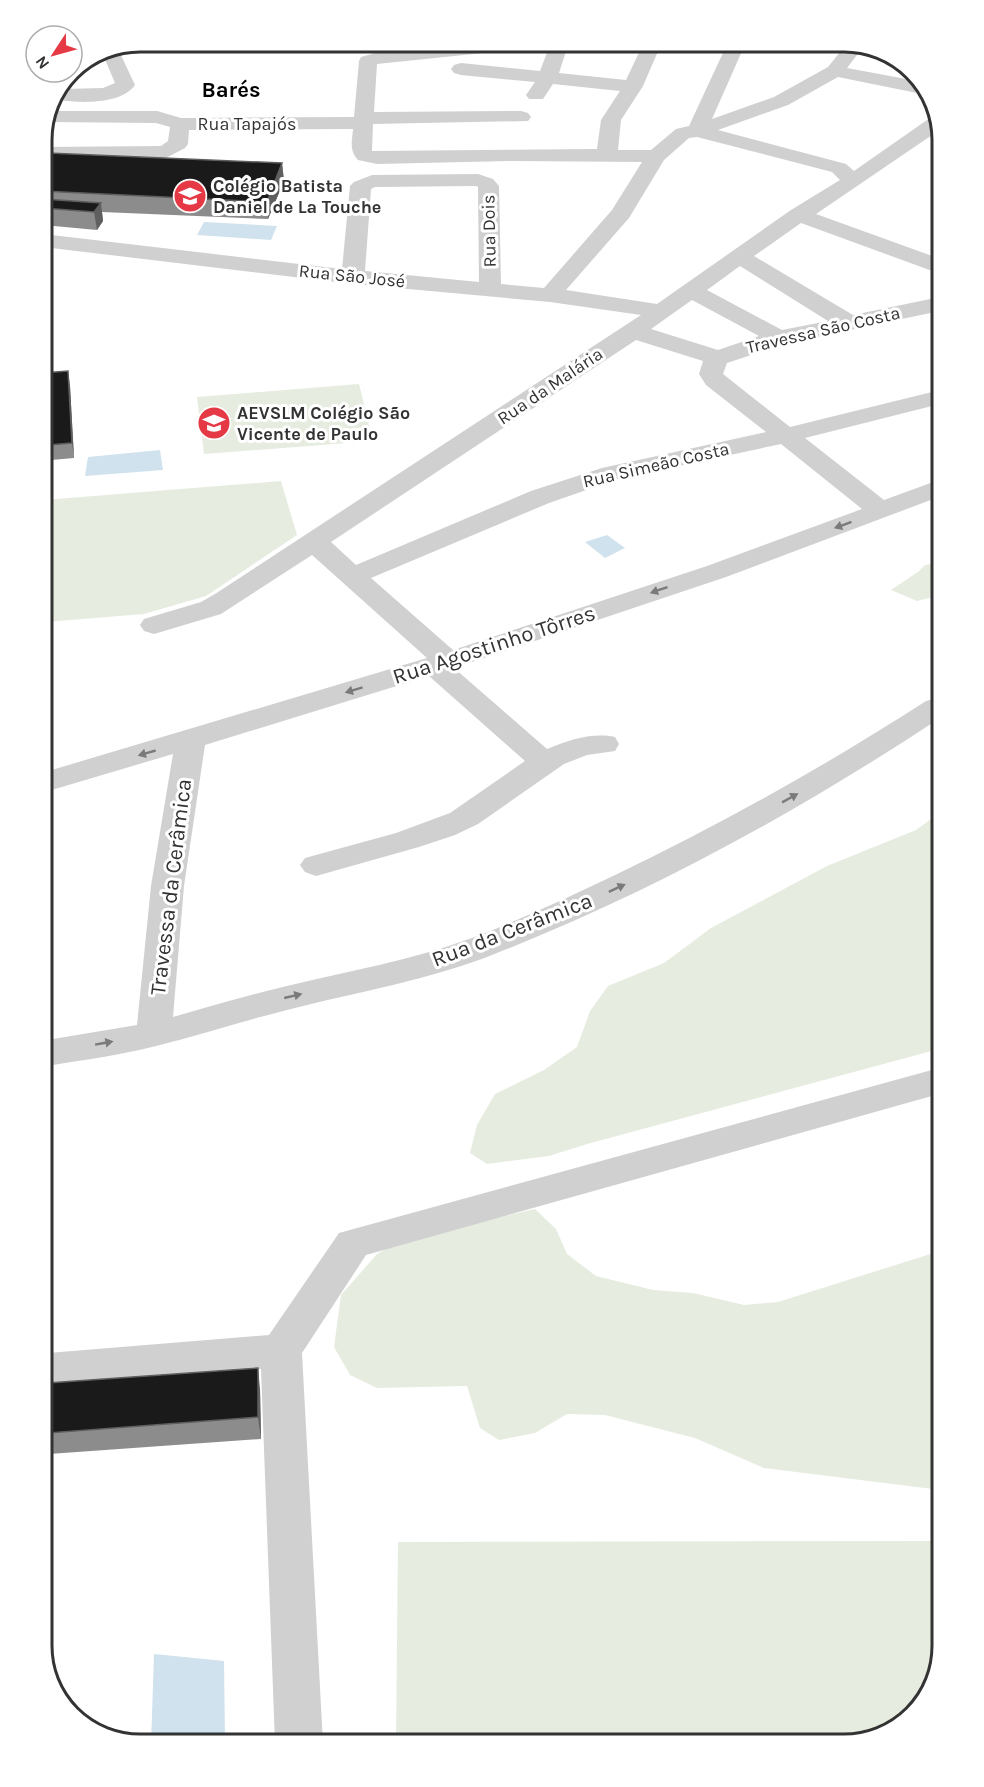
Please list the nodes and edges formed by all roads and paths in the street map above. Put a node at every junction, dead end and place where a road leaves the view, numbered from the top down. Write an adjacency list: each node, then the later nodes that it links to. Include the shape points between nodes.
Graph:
1 (556, 53): 9 (street)
2 (648, 53): 11 (street)
3 (728, 53): 20 (street)
4 (849, 53): 8 (street)
5 (457, 54): 9 (street); 15 (street, via 450,93); 17 (street, via 386,56 368,61)
6 (113, 57): 13 (street, via 125,85 121,90)
7 (893, 68): 10 (street)
8 (835, 71): 10 (street); 20 (street, via 781,101)
9 (548, 77): 11 (street); 16 (street)
10 (880, 79): 12 (street)
11 (633, 86): 23 (street, via 611,120)
12 (912, 86)
13 (66, 95)
14 (55, 117): 18 (street, via 157,117)
15 (440, 117): 16 (street, Rua Tapajós); 17 (street, Rua Tapajós)
16 (521, 117): 22 (street)
17 (364, 121): 18 (street, Rua Tapajós); 22 (street, via 364,156)
18 (180, 124): 21 (street, Rua Tapajós, via 178,144 166,152)
19 (930, 127): 25 (street, Rua da Malária)
20 (697, 131): 24 (street, via 683,133); 25 (street, via 839,168)
21 (53, 153)
22 (513, 154): 23 (street)
23 (607, 155): 24 (street)
24 (656, 156): 33 (street, via 621,213)
25 (853, 181): 26 (street, Rua da Malária)
26 (799, 215): 28 (street, Rua da Malária); 29 (street)
27 (53, 241): 30 (street, Rua São José)
28 (740, 257): 32 (street, Rua da Malária); 36 (street)
29 (932, 264)
30 (353, 277): 31 (street, Rua São José); 31 (street, Rua Dois, via 361,186 372,181 478,180 488,186)
31 (490, 289): 33 (street, Rua São José)
32 (691, 291): 35 (street, Rua da Malária); 38 (street)
33 (550, 296): 35 (street, Rua São José)
34 (932, 306): 36 (street, Travessa São Costa)
35 (661, 311): 37 (street, Rua da Malária)
36 (847, 322): 38 (street, Travessa São Costa)
37 (633, 331): 39 (street); 44 (street, Rua da Malária)
38 (779, 338): 39 (street, Travessa São Costa)
39 (719, 358): 41 (street, Travessa São Costa, via 711,368 715,380)
40 (932, 399): 41 (street, Rua Simeão Costa)
41 (784, 436): 43 (street); 45 (street, Rua Simeão Costa, via 611,472 577,483)
42 (932, 491): 43 (street, Rua Agostinho Tôrres)
43 (881, 511): 47 (street, Rua Agostinho Tôrres, one-way to 47)
44 (314, 542): 45 (street); 46 (street, Rua da Malária, via 211,608)
45 (353, 576): 47 (street)
46 (154, 625)
47 (440, 663): 49 (street, Rua Agostinho Tôrres, one-way to 49); 51 (street)
48 (932, 710): 54 (street, Rua da Cerâmica, one-way to 48, via 412,969 484,946 686,854 795,795)
49 (191, 740): 52 (street, Rua Agostinho Tôrres, one-way to 52); 54 (street, Travessa da Cerâmica, via 172,838)
50 (604, 744): 51 (street, via 577,747)
51 (543, 761): 53 (street, via 463,819)
52 (53, 780)
53 (316, 865)
54 (154, 1034): 55 (street, Rua da Cerâmica, one-way to 54)
55 (52, 1052)
56 (932, 1083): 57 (street, via 353,1244)
57 (281, 1351): 58 (street); 59 (street)
58 (52, 1370)
59 (299, 1734)

